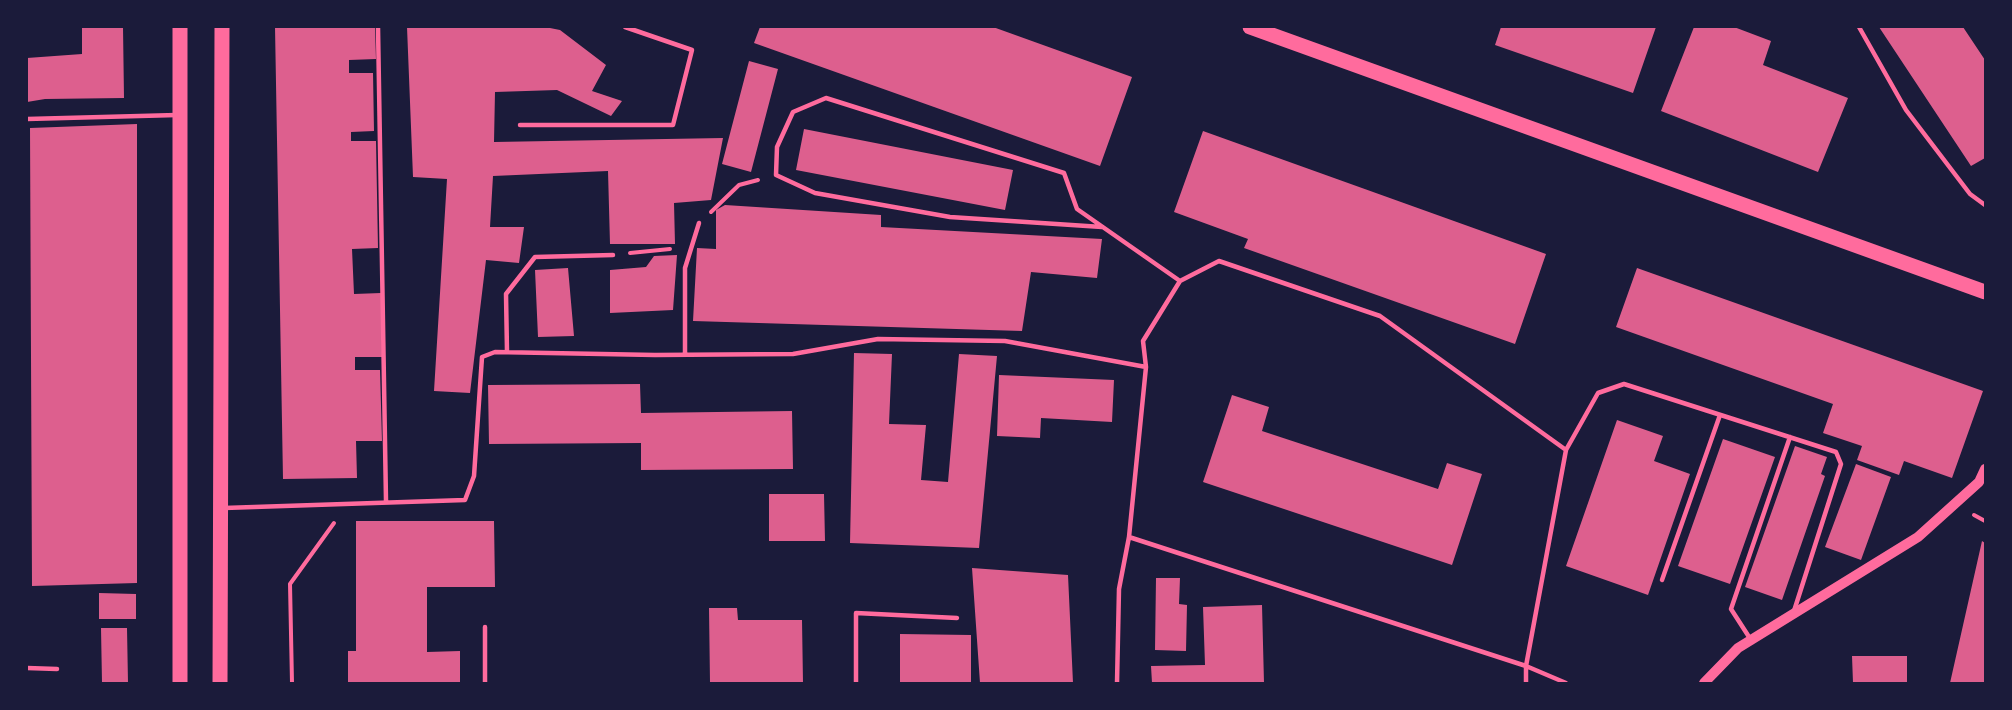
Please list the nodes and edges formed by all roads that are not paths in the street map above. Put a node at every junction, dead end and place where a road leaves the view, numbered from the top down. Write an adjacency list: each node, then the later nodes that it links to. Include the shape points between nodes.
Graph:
1 (180, 27): 7 (main road)
2 (222, 27): 24 (main road)
3 (378, 27): 23 (lane)
4 (625, 27): 9 (lane, via 692,50 673,124)
5 (1250, 27): 15 (main road)
6 (1858, 27): 10 (lane, via 1906,110 1970,194)
7 (180, 115): 8 (lane); 34 (main road)
8 (27, 119)
9 (520, 125)
10 (1985, 205)
11 (699, 223): 17 (lane, via 685,268)
12 (1102, 227): 12 (lane, via 1077,210 1064,173 826,98 793,112 777,147 776,175 815,193 950,217); 14 (lane)
13 (613, 255): 16 (lane, via 536,257 506,294)
14 (1180, 281): 18 (lane, via 1143,341); 21 (lane, via 1220,261 1380,315)
15 (1985, 292)
16 (507, 352): 17 (lane); 23 (lane, via 482,357 474,476 465,500)
17 (685, 355): 18 (lane, via 793,354 878,339 1005,340)
18 (1146, 367): 25 (lane)
19 (1720, 415): 20 (lane); 21 (lane, via 1624,384 1598,393); 26 (lane)
20 (1790, 437): 27 (lane, via 1836,452 1841,464); 30 (lane, via 1731,609)
21 (1566, 450): 31 (lane)
22 (1985, 469): 27 (street, via 1979,482 1918,537)
23 (386, 501): 24 (lane)
24 (221, 508): 35 (main road)
25 (1129, 537): 31 (lane); 38 (lane, via 1119,589)
26 (1662, 580)
27 (1794, 614): 30 (street)
28 (957, 618): 37 (lane, via 856,614)
29 (485, 627): 36 (lane)
30 (1751, 640): 41 (street)
31 (1526, 666): 39 (lane); 40 (lane)
32 (27, 668): 33 (lane)
33 (57, 669)
34 (180, 683)
35 (220, 683)
36 (485, 683)
37 (856, 683)
38 (1117, 683)
39 (1526, 683)
40 (1566, 683)
41 (1704, 683)

